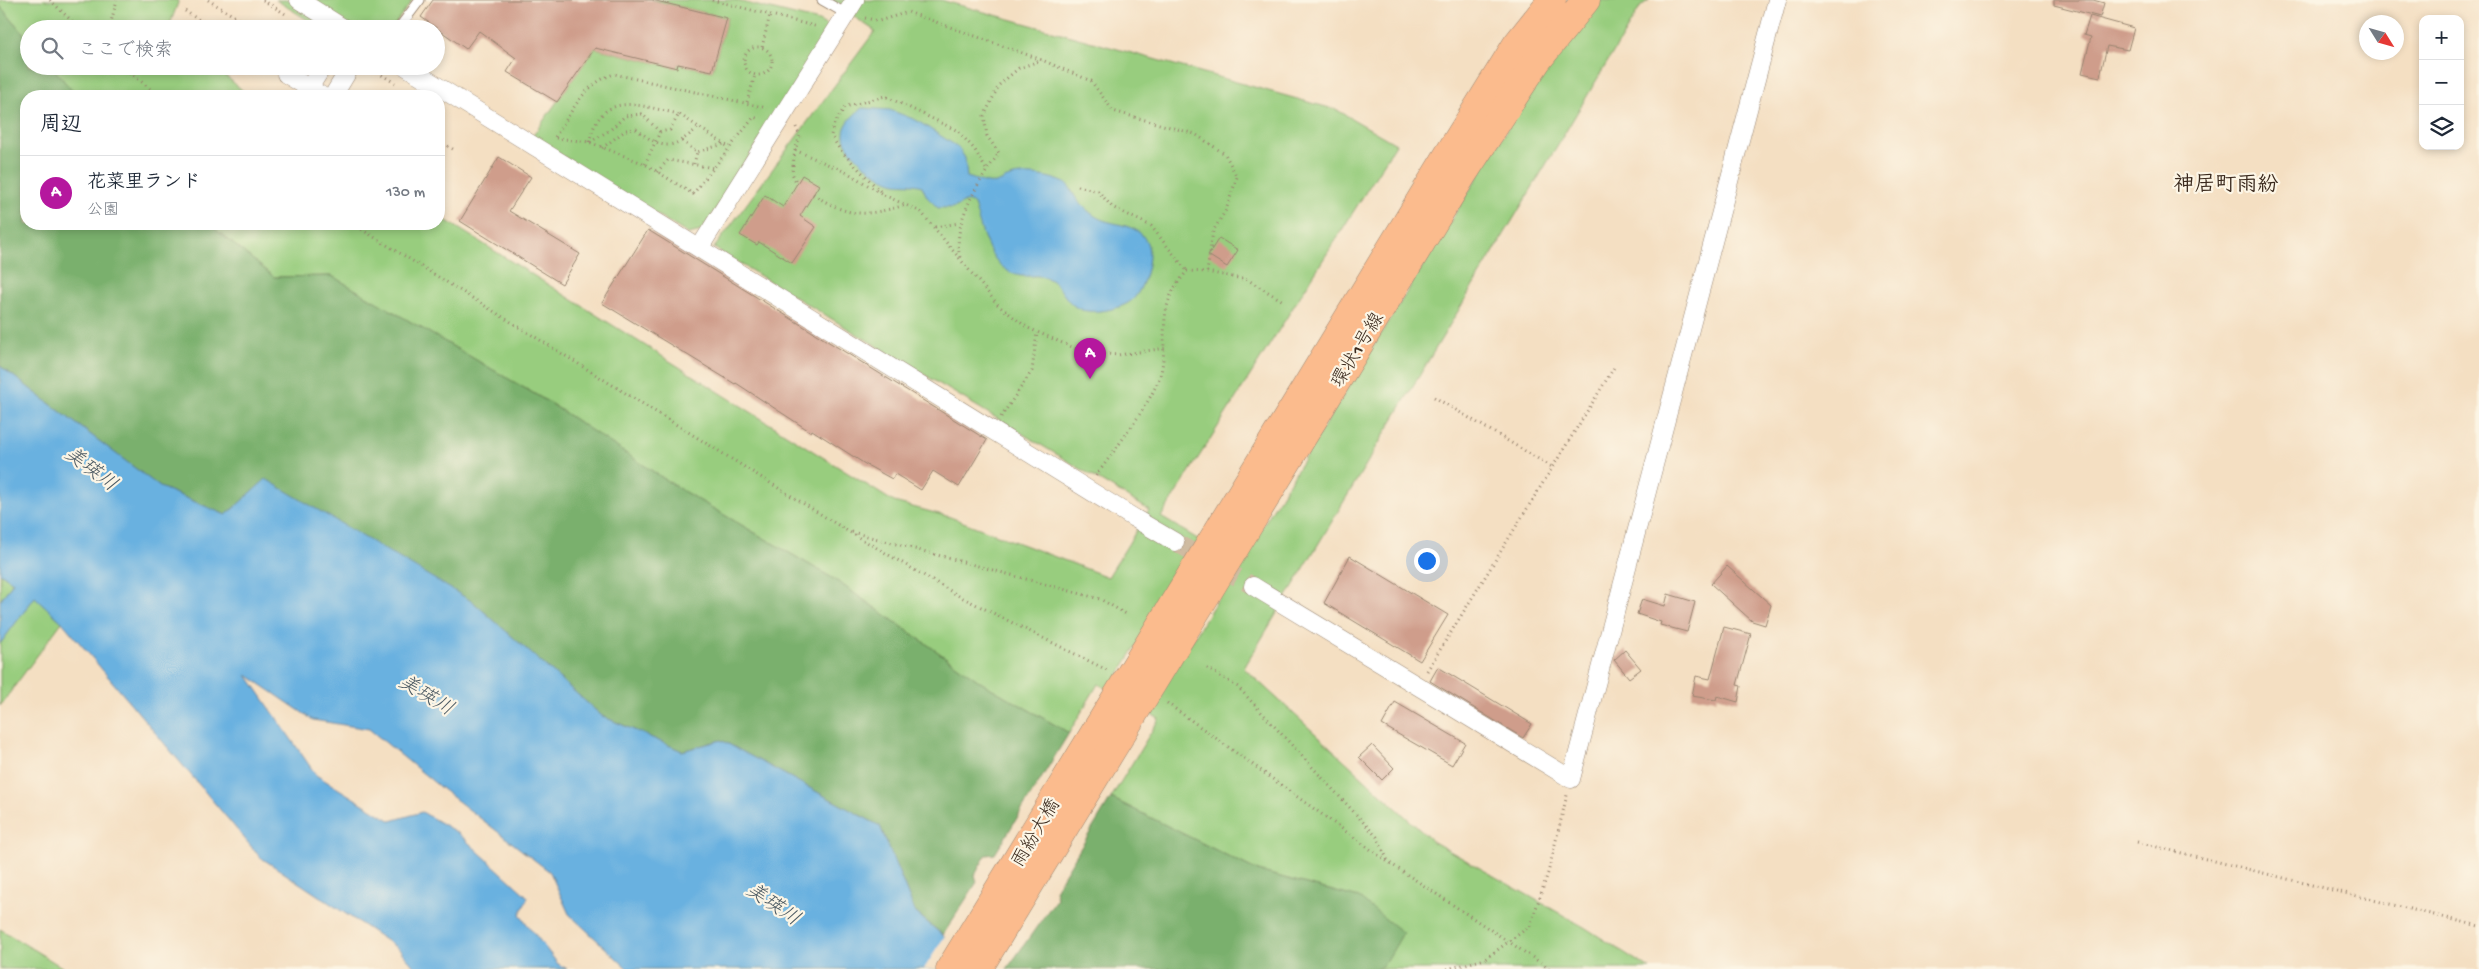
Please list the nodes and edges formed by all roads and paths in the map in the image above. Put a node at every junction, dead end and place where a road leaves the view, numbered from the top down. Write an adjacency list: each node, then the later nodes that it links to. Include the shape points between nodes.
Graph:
1 (50, 0): 14 (path)
2 (117, 0): 15 (path)
3 (208, 0): 17 (path)
4 (299, 0): 18 (street)
5 (420, 0): 19 (lane)
6 (712, 0): 13 (path)
7 (822, 0): 11 (lane)
8 (1552, 0): 80 (main road, 環状1号線, via 1517,44 1497,76)
9 (1586, 0): 80 (main road, 環状1号線, via 1537,61 1463,174)
10 (1777, 0): 81 (street)
11 (846, 7): 13 (path, via 822,28); 21 (path, via 879,21 908,12); 35 (street)
12 (185, 11): 16 (path)
13 (770, 15): 20 (path)
14 (71, 20)
15 (111, 20)
16 (199, 20)
17 (240, 20)
18 (317, 20)
19 (405, 20)
20 (762, 47): 28 (path, via 770,53 773,62 769,71); 28 (path, via 749,50 744,57 747,70)
21 (1042, 60): 52 (path, via 1019,68 999,85 984,116 987,136 999,153); 65 (path, via 1091,81 1113,111 1195,134 1225,154 1237,177 1226,210 1213,231)
22 (133, 75): 30 (path)
23 (287, 75): 31 (street)
24 (318, 75): 32 (street)
25 (326, 75): 29 (street)
26 (346, 75): 29 (street)
27 (422, 75): 43 (street)
28 (755, 75): 33 (path)
29 (337, 89)
30 (152, 90)
31 (307, 90)
32 (313, 90)
33 (748, 102): 35 (path); 43 (path, via 614,74 588,88)
34 (679, 114): 36 (path); 37 (path, via 670,130); 39 (path, via 624,104 609,107 592,129)
35 (779, 118): 45 (path, via 754,117); 47 (path, via 794,120 800,136); 62 (street)
36 (699, 127): 38 (path); 42 (path)
37 (660, 132): 39 (path, via 642,114 625,116 610,130); 40 (path)
38 (682, 141): 40 (path, via 669,146); 48 (path)
39 (589, 142): 43 (path); 44 (path)
40 (654, 143): 44 (path, via 636,129 626,130); 49 (path)
41 (445, 144): 46 (path)
42 (724, 144): 45 (path); 48 (path)
43 (550, 145): 62 (street)
44 (602, 148): 49 (path)
45 (730, 148): 51 (path)
46 (453, 149)
47 (795, 150): 54 (path, via 792,174); 57 (path, via 848,173)
48 (697, 152): 50 (path)
49 (645, 164): 53 (path)
50 (694, 164): 51 (path); 53 (path, via 668,160)
51 (714, 168): 53 (path, via 693,194)
52 (987, 171): 57 (path, via 975,150 958,131 921,112 885,96 844,106 831,135 840,150); 59 (path)
53 (657, 172)
54 (797, 184)
55 (1078, 186): 64 (path, via 1098,190 1112,207 1151,226)
56 (813, 194): 58 (path, via 850,214 872,214)
57 (884, 194): 58 (path)
58 (907, 205): 60 (path, via 921,212)
59 (960, 223): 60 (path); 63 (path, via 958,247)
60 (935, 227): 63 (path)
61 (363, 230): 74 (path)
62 (700, 247): 71 (street)
63 (961, 260): 67 (path, via 999,306)
64 (1187, 271): 65 (path); 68 (path, via 1171,293 1165,314)
65 (1207, 272): 66 (path, via 1248,280)
66 (1283, 301)
67 (1037, 332): 68 (path, via 1081,351 1118,355); 71 (path, via 1032,372)
68 (1166, 348): 73 (path, via 1160,377 1140,413)
69 (1615, 366): 72 (path)
70 (1434, 397): 72 (path)
71 (992, 430): 73 (street)
72 (1552, 467): 79 (path)
73 (1087, 488): 75 (street)
74 (846, 530): 77 (path, via 1100,599); 80 (path)
75 (1175, 542)
76 (1253, 586): 79 (street)
77 (1126, 614)
78 (1207, 668): 83 (path, via 1238,687 1378,837)
79 (1417, 686): 81 (street)
80 (1133, 693): 83 (path); 86 (main road, 雨紛大橋); 87 (main road, 雨紛大橋)
81 (1571, 780): 85 (path, via 1548,873 1530,926)
82 (2137, 842): 84 (path)
83 (1388, 862): 85 (path)
84 (2479, 926)
85 (1507, 942): 88 (path, via 1485,959); 89 (path)
86 (950, 969)
87 (978, 969)
88 (1447, 969)
89 (1550, 969)

